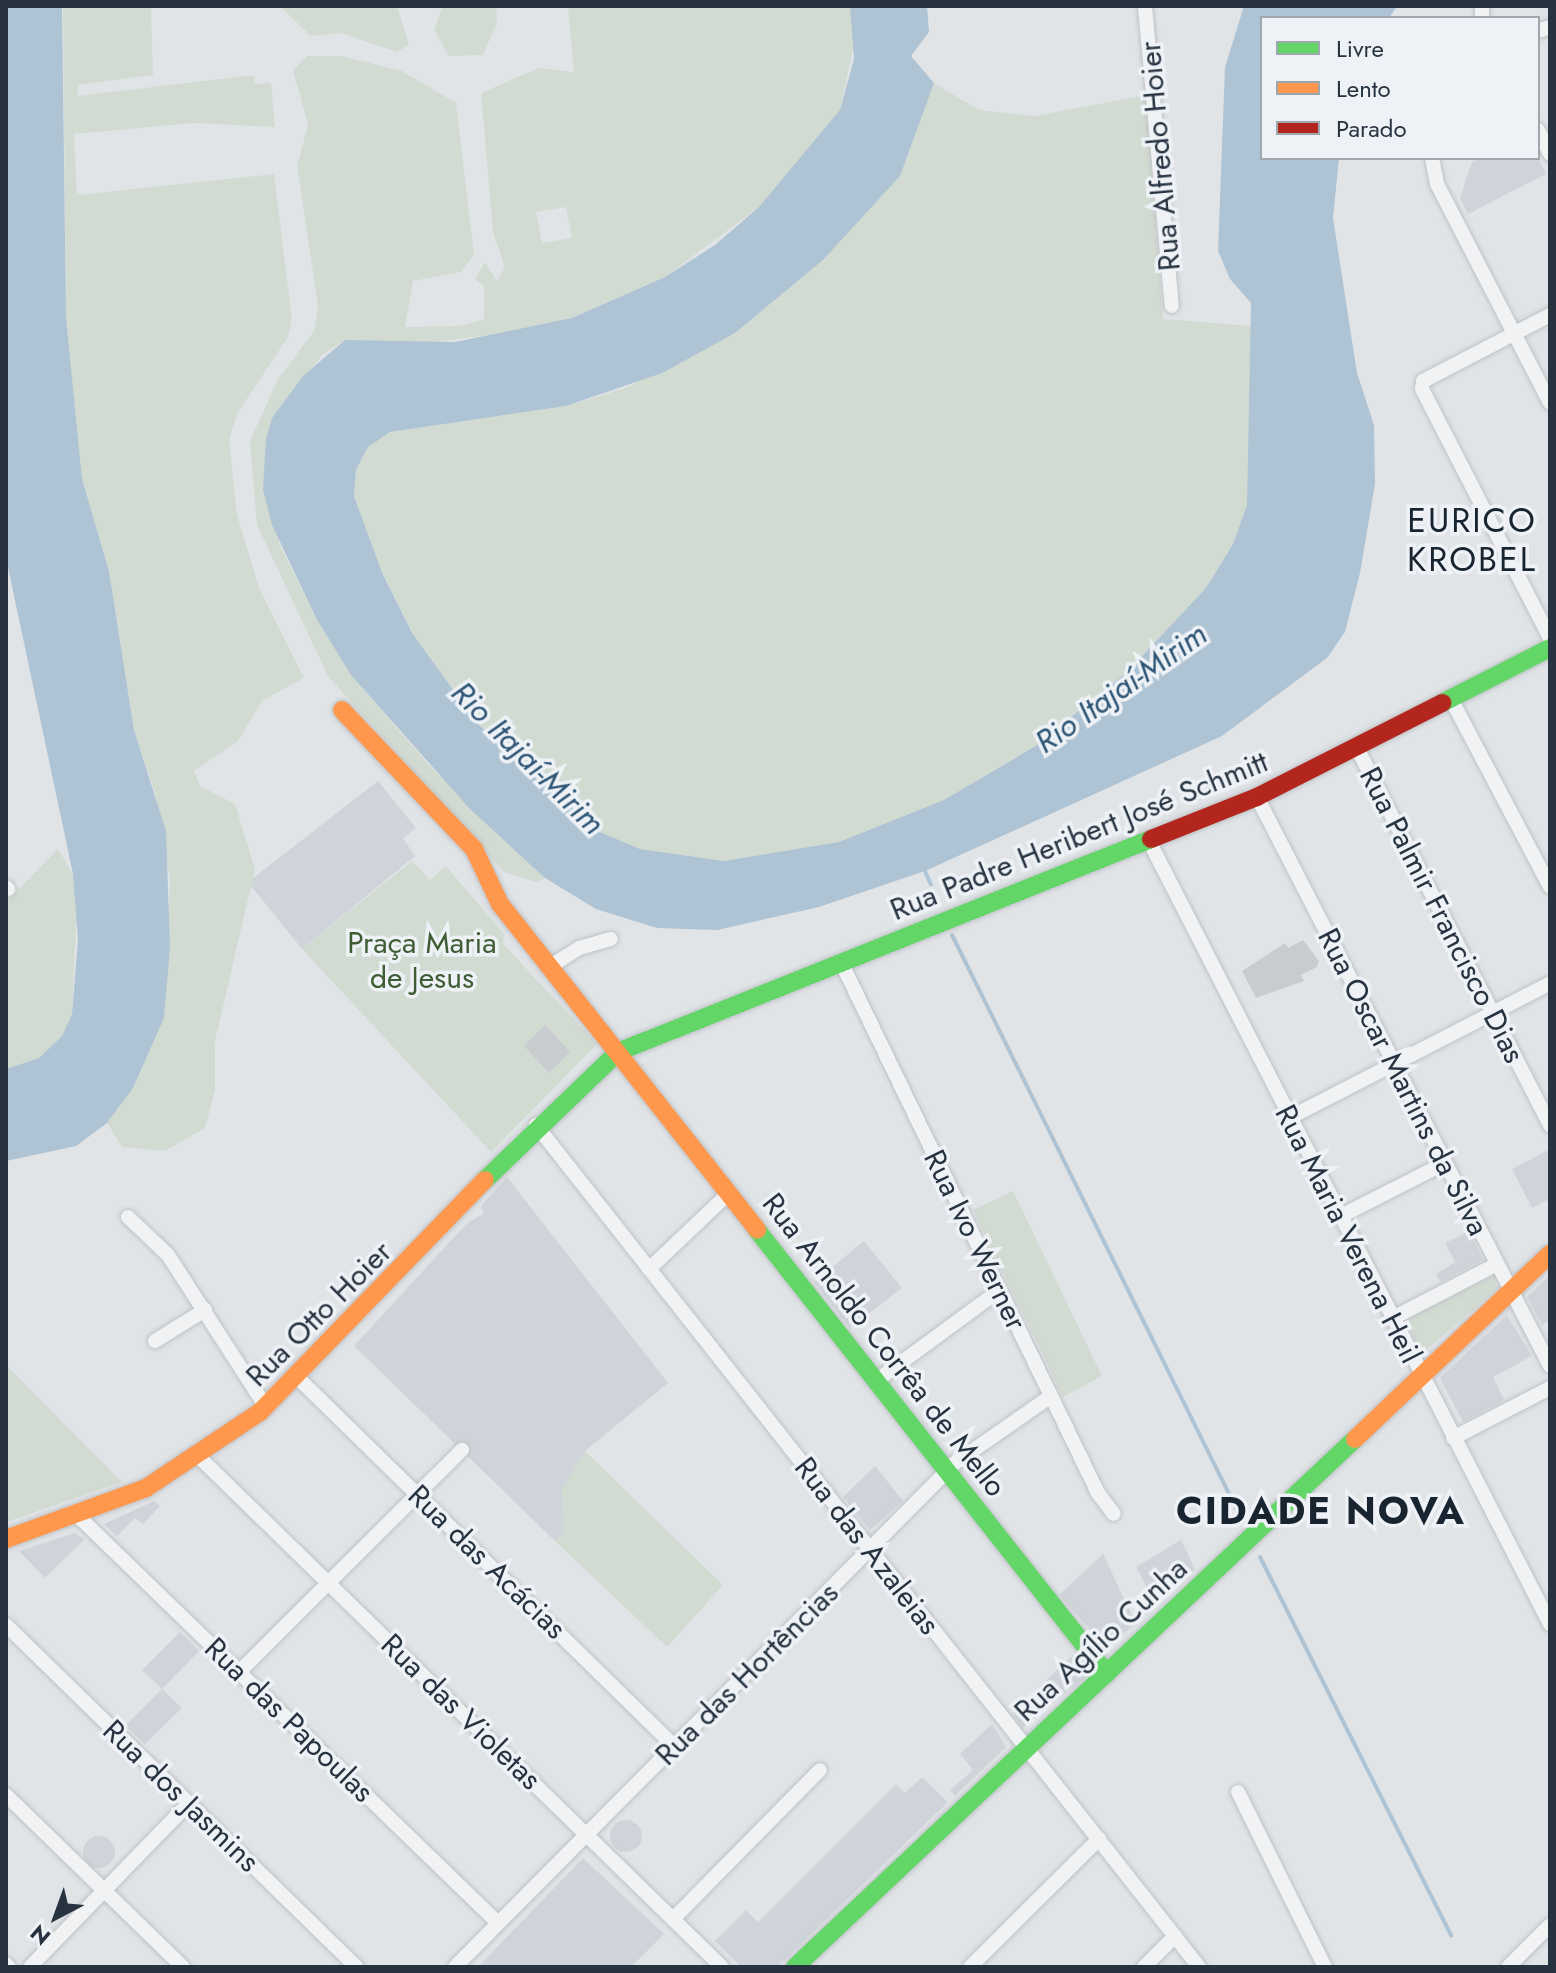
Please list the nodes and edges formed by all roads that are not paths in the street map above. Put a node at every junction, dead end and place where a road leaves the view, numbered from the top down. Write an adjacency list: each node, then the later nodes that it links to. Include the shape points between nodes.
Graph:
1 (1145, 6): 3 (street, Rua Alfredo Hoier)
2 (1432, 160): 5 (street, via 1437,184)
3 (1172, 306)
4 (1550, 315): 5 (street)
5 (1514, 334): 6 (street); 7 (street, via 1423,381 1422,389)
6 (1550, 403)
7 (1550, 638)
8 (1550, 648): 9 (street, Rua Padre Heribert José Schmitt)
9 (1451, 699): 11 (street, Rua Padre Heribert José Schmitt); 14 (street)
10 (342, 710): 17 (street, Rua Arnoldo Corrêa de Mello, via 474,849 500,904)
11 (1357, 748): 12 (street, Rua Padre Heribert José Schmitt); 19 (street, Rua Palmir Francisco Dias)
12 (1257, 797): 13 (street, Rua Padre Heribert José Schmitt); 21 (street, Rua Oscar Martins da Silva)
13 (1149, 841): 16 (street, Rua Padre Heribert José Schmitt); 22 (street, Rua Maria Verena Heil)
14 (1550, 887)
15 (611, 939): 17 (street, via 579,948)
16 (842, 964): 20 (street, Rua Padre Heribert José Schmitt); 32 (street, Rua Ivo Werner)
17 (549, 967): 20 (street, Rua Arnoldo Corrêa de Mello)
18 (1550, 983): 19 (street)
19 (1490, 1014): 21 (street); 24 (street, Rua Palmir Francisco Dias)
20 (618, 1052): 23 (street, Rua Otto Hoier); 26 (street, Rua Arnoldo Corrêa de Mello)
21 (1393, 1064): 22 (street); 25 (street, Rua Oscar Martins da Silva)
22 (1289, 1118): 28 (street, Rua Maria Verena Heil)
23 (536, 1125): 31 (street, Rua das Azaleias); 39 (street, Rua Otto Hoier)
24 (1550, 1125)
25 (1445, 1163): 28 (street); 30 (street, Rua Oscar Martins da Silva)
26 (729, 1193): 31 (street); 40 (street, Rua Arnoldo Corrêa de Mello)
27 (128, 1217): 34 (street, via 168,1255)
28 (1339, 1217): 35 (street, Rua Maria Verena Heil)
29 (1550, 1254): 33 (street, Rua Agílio Cunha)
30 (1497, 1264): 33 (street, Rua Oscar Martins da Silva); 35 (street)
31 (649, 1269): 52 (street, Rua das Azaleias)
32 (1000, 1290): 40 (street); 42 (street, Rua Ivo Werner)
33 (1511, 1290): 37 (street, Rua Oscar Martins da Silva); 38 (street, Rua Agílio Cunha)
34 (205, 1310): 36 (street); 43 (street)
35 (1391, 1319): 38 (street, Rua Maria Verena Heil)
36 (155, 1341)
37 (1550, 1366)
38 (1421, 1376): 44 (street, Rua Maria Verena Heil); 57 (street, Rua Agílio Cunha)
39 (298, 1378): 43 (street, Rua Otto Hoier); 48 (street, Rua das Acácias)
40 (876, 1381): 47 (street, Rua Arnoldo Corrêa de Mello)
41 (1550, 1388): 44 (street)
42 (1051, 1396): 47 (street, Rua das Hortências); 49 (street, Rua Ivo Werner)
43 (266, 1407): 46 (street, Rua Otto Hoier)
44 (1453, 1438): 54 (street, Rua Maria Verena Heil)
45 (462, 1450): 48 (street)
46 (199, 1457): 50 (street, Rua Otto Hoier); 53 (street, Rua das Violetas)
47 (948, 1472): 52 (street, Rua das Hortências); 57 (street, Rua Arnoldo Corrêa de Mello)
48 (417, 1495): 53 (street); 58 (street, Rua das Acácias)
49 (1114, 1514)
50 (79, 1517): 51 (street, Rua Otto Hoier); 56 (street, Rua das Papoulas)
51 (6, 1539)
52 (870, 1550): 58 (street, Rua das Hortências); 59 (street, Rua das Azaleias)
53 (328, 1583): 56 (street); 64 (street, Rua das Violetas)
54 (1550, 1624)
55 (6, 1625): 63 (street, Rua dos Jasmins)
56 (239, 1672): 68 (street, Rua das Papoulas)
57 (1107, 1674): 59 (street, Rua Agílio Cunha)
58 (675, 1747): 64 (street, Rua das Hortências)
59 (1026, 1750): 65 (street, Rua das Azaleias); 76 (street, Rua Agílio Cunha)
60 (820, 1770): 67 (street)
61 (1238, 1792): 80 (street)
62 (6, 1795): 66 (street)
63 (189, 1803): 66 (street); 73 (street, Rua dos Jasmins)
64 (587, 1835): 67 (street, Rua das Violetas); 68 (street, Rua das Hortências)
65 (1099, 1839): 70 (street, Rua das Azaleias); 77 (street)
66 (104, 1891): 71 (street); 72 (street)
67 (673, 1919): 75 (street, Rua das Violetas)
68 (498, 1923): 74 (street, Rua das Hortências)
69 (1550, 1925): 81 (street)
70 (1175, 1936): 78 (street); 79 (street, Rua das Azaleias)
71 (30, 1967)
72 (183, 1967)
73 (357, 1967)
74 (455, 1967)
75 (722, 1967)
76 (795, 1967)
77 (970, 1967)
78 (1144, 1967)
79 (1199, 1967)
80 (1325, 1967)
81 (1508, 1967)

